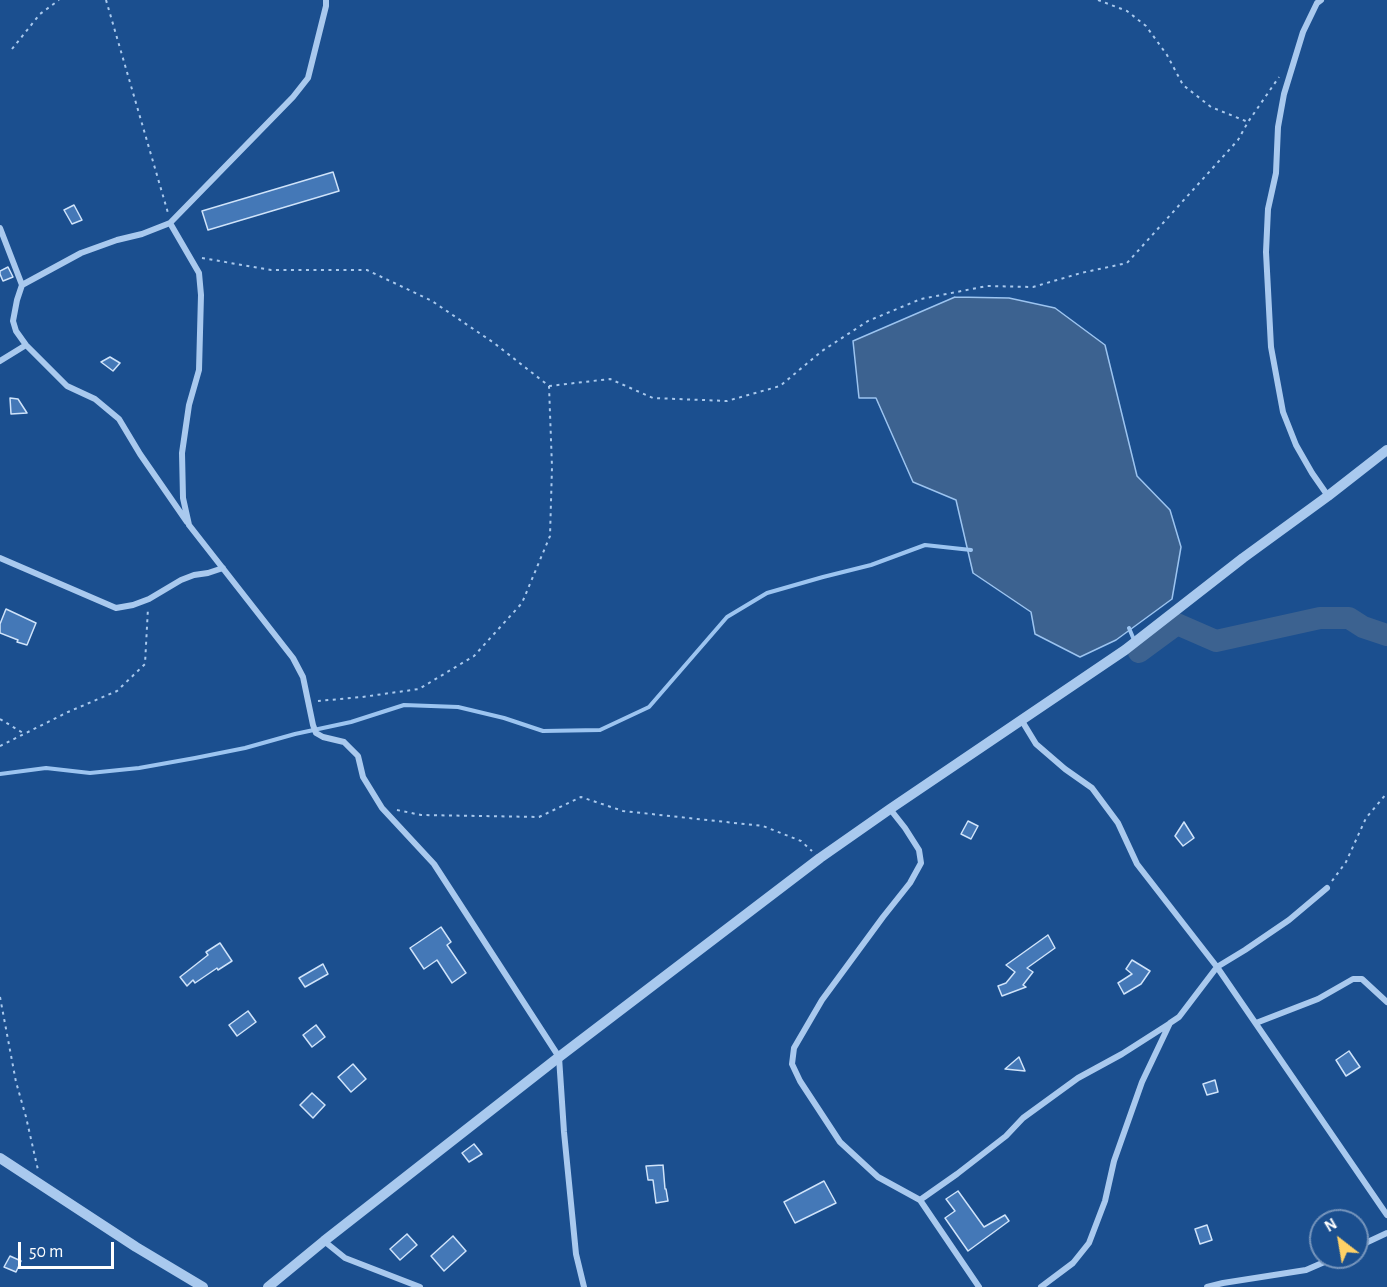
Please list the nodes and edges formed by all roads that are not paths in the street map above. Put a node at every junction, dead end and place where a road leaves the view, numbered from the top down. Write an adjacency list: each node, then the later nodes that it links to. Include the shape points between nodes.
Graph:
1 (326, 0): 3 (street, via 308,78)
2 (1321, 0): 9 (street, via 1303,32 1284,94 1266,252 1271,347 1283,412 1296,445)
3 (170, 223): 5 (street, via 81,253); 10 (street, via 200,273 199,370 189,405 183,453 183,498)
4 (0, 228): 5 (street)
5 (22, 285): 6 (street, via 13,321)
6 (26, 345): 7 (street); 10 (street, via 67,386 95,399 119,419)
7 (0, 361)
8 (1387, 450): 9 (street)
9 (1328, 496): 13 (street, via 1125,650)
10 (189, 525): 12 (street)
11 (0, 558): 12 (street, via 116,608 149,599 194,575)
12 (223, 568): 20 (street, via 293,658 303,677 316,734 344,742 358,756 363,777 382,808 434,864)
13 (1022, 721): 14 (street); 16 (street, via 1036,744 1092,788 1118,823 1137,864)
14 (890, 809): 20 (street); 22 (street, via 919,850 921,863 822,1000 794,1048 792,1064 840,1142 878,1177)
15 (1327, 888): 16 (street, via 1289,920)
16 (1216, 967): 18 (street, via 1179,1017); 19 (street)
17 (1387, 1002): 19 (street, via 1362,978 1353,979 1318,999)
18 (1170, 1023): 22 (street, via 1078,1078); 33 (street, via 1142,1082 1089,1243 1073,1263)
19 (1256, 1023): 23 (street)
20 (559, 1057): 25 (street); 31 (street, via 576,1254)
21 (0, 1158): 28 (street)
22 (920, 1200): 32 (street)
23 (1387, 1215)
24 (1387, 1233): 26 (street)
25 (324, 1241): 29 (street); 30 (street, via 345,1258)
26 (1369, 1241)
27 (1309, 1269): 34 (street)
28 (203, 1287)
29 (268, 1287)
30 (420, 1287)
31 (584, 1287)
32 (979, 1287)
33 (1041, 1287)
34 (1207, 1287)

